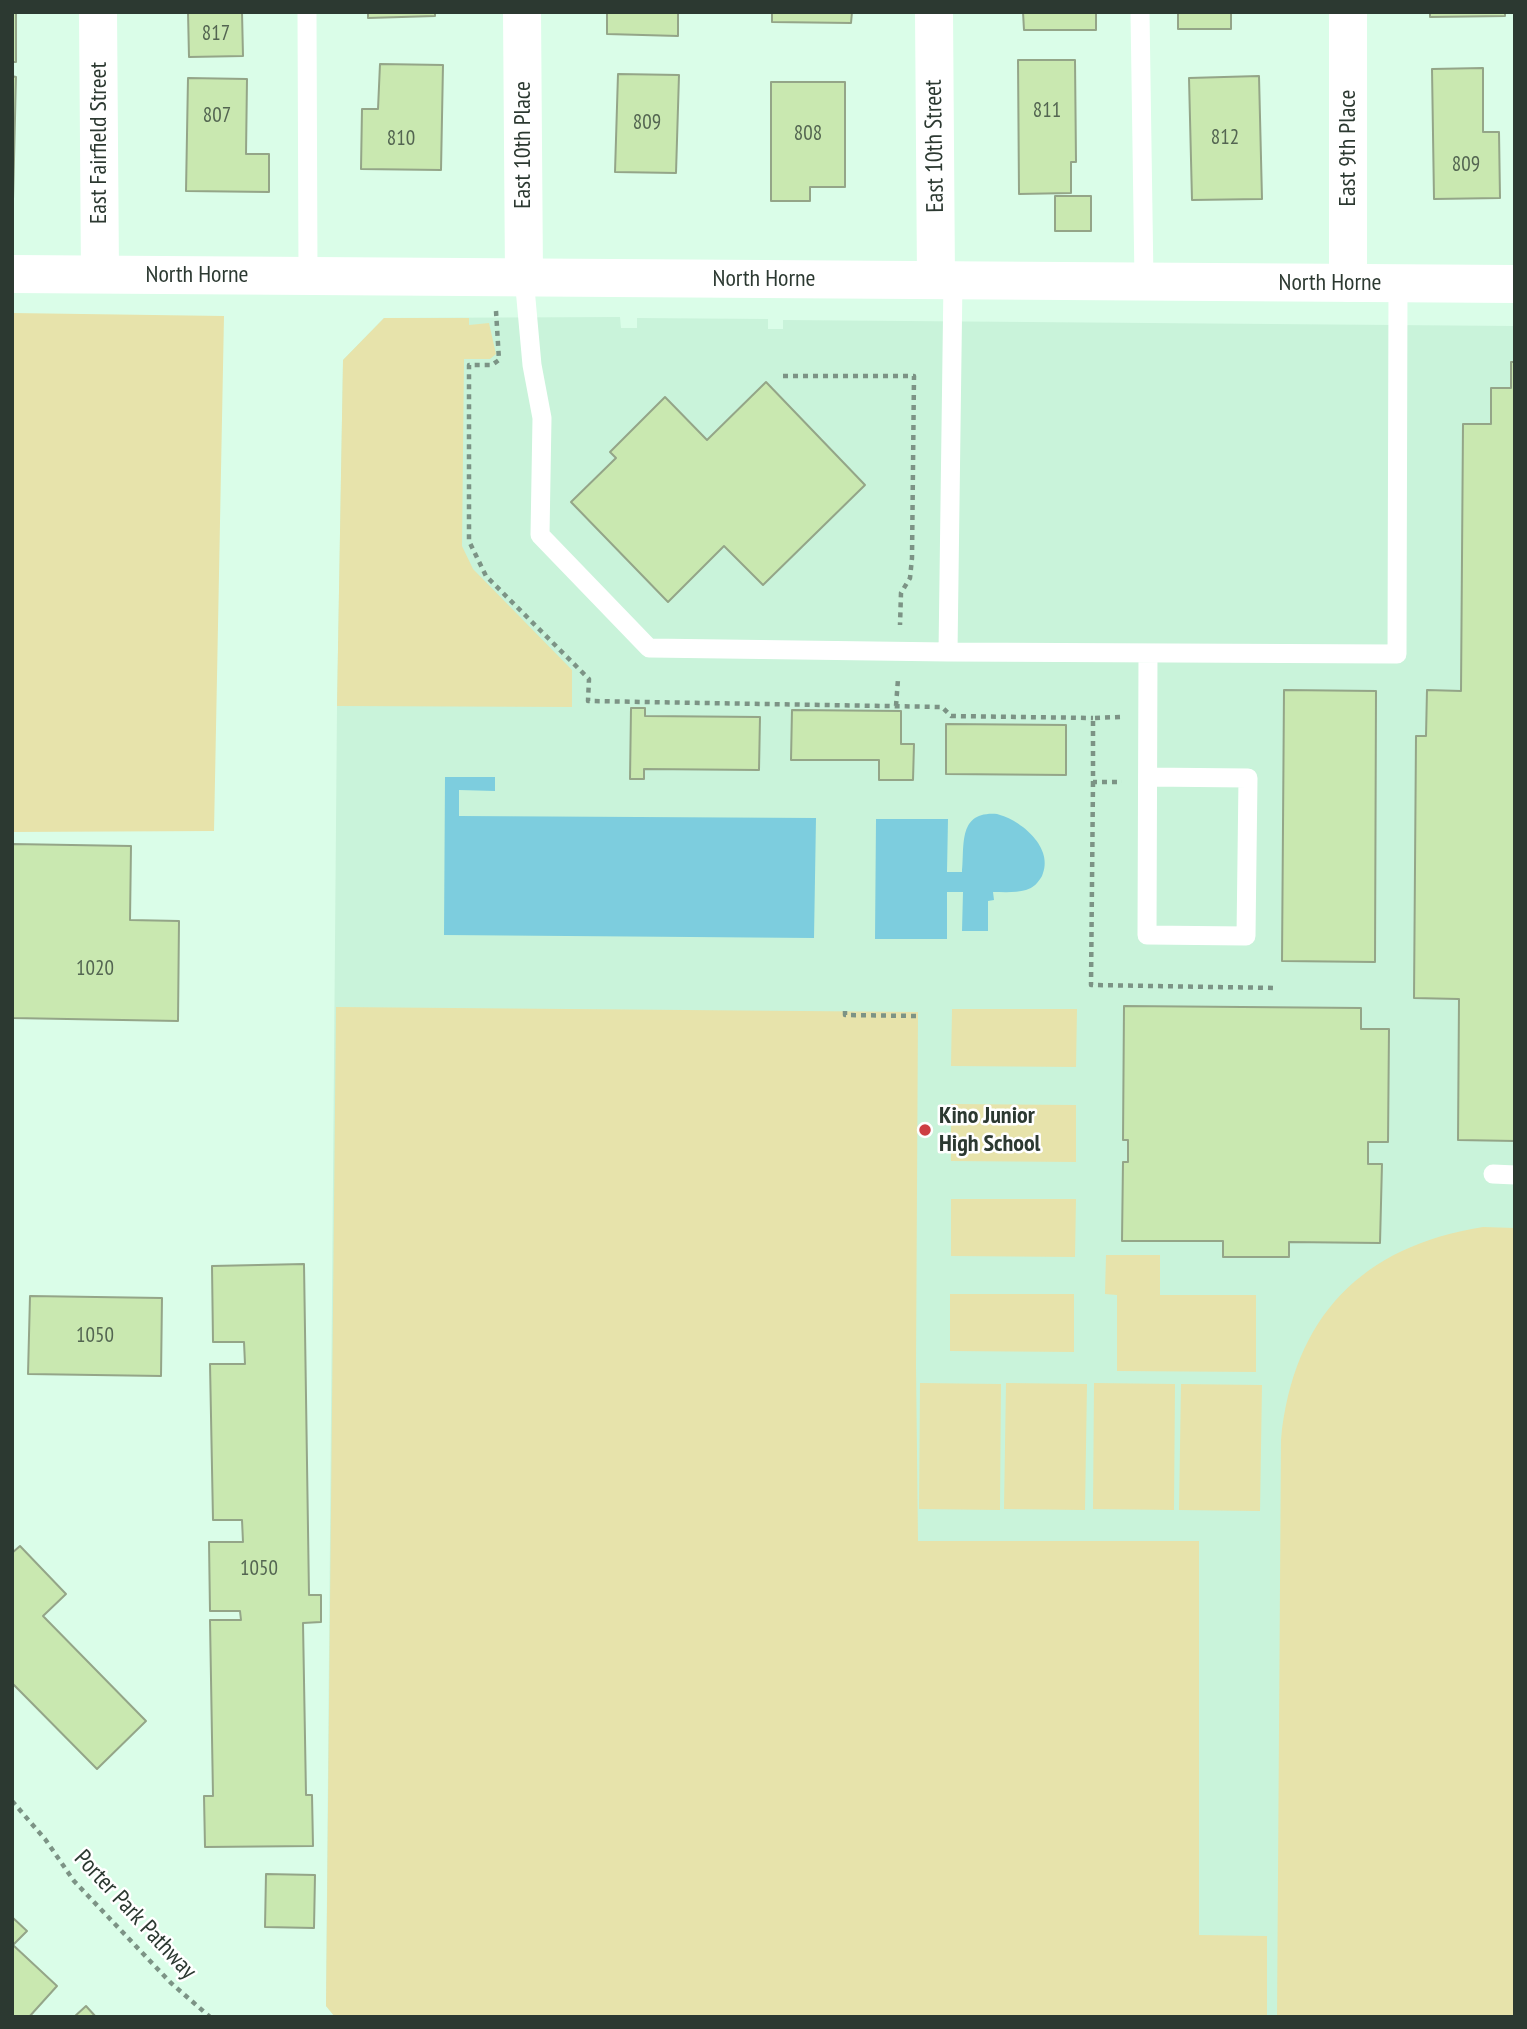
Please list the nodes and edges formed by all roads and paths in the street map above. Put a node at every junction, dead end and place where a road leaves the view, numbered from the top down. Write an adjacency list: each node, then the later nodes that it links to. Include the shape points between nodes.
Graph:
1 (98, 12): 8 (street, East Fairfield Street)
2 (307, 12): 9 (lane)
3 (522, 12): 10 (street, East 10th Place)
4 (934, 12): 11 (street, East 10th Street)
5 (1140, 12): 12 (lane)
6 (1348, 12): 13 (street, East 9th Place)
7 (12, 274): 8 (street, North Horne)
8 (100, 274): 9 (street, North Horne)
9 (308, 276): 10 (street, North Horne)
10 (510, 277): 11 (street, North Horne); 17 (lane, via 542,418 540,535 649,648); 20 (path, via 496,326 499,360 492,365 469,365 469,541 486,576 589,679 588,701)
11 (945, 280): 12 (street, North Horne); 18 (lane)
12 (1144, 281): 13 (street, North Horne)
13 (1348, 283): 14 (street, North Horne)
14 (1398, 283): 15 (street, North Horne); 19 (lane, via 1397,654)
15 (1515, 284)
16 (783, 376): 17 (path, via 914,376 912,558 910,578 901,593)
17 (899, 652): 18 (lane); 20 (path)
18 (948, 652): 19 (lane)
19 (1148, 653): 21 (lane)
20 (897, 706): 22 (path, via 942,706 951,716)
21 (1148, 717): 22 (path); 23 (lane)
22 (1093, 718): 23 (path, via 1093,782)
23 (1148, 779): 23 (lane, via 1147,935 1247,936 1248,778)
24 (845, 1011): 25 (path, via 845,1016)
25 (918, 1016)
26 (1493, 1174): 27 (lane)
27 (1515, 1175)
28 (12, 1801): 29 (path, Porter Park Pathway, via 74,1881 171,1983)
29 (210, 2017)

